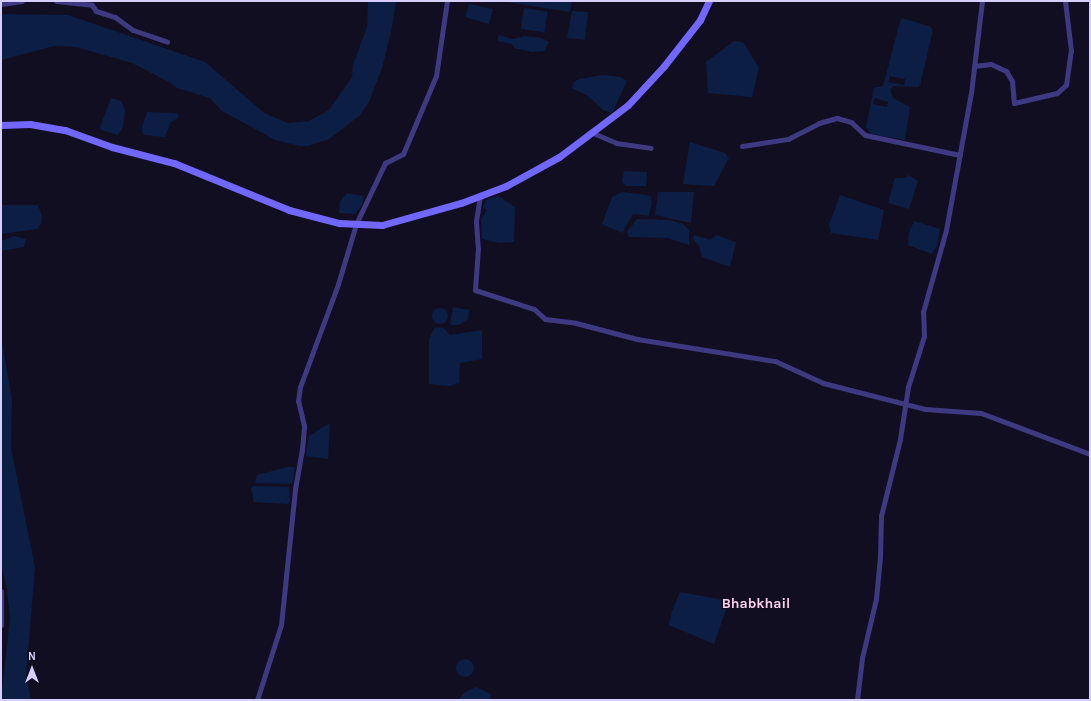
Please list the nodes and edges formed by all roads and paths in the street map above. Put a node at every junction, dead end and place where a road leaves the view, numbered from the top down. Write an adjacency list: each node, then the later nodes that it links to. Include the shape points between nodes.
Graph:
1 (22, 1): 7 (street)
2 (56, 1): 8 (street, via 92,5 96,11 115,17 133,30)
3 (447, 1): 16 (street, via 436,76 403,154 385,163)
4 (709, 1): 11 (street, via 700,20 664,66 628,104)
5 (982, 1): 9 (street)
6 (1065, 1): 9 (street, via 1071,51 1066,86 1057,93 1014,103 1012,81 1006,71 991,64)
7 (1, 4)
8 (167, 42)
9 (974, 66): 14 (street)
10 (1, 125): 16 (street, via 30,124 65,130 112,147 174,162 289,210 339,223)
11 (593, 133): 13 (street, via 616,142); 15 (street, via 559,157 506,186)
12 (742, 146): 14 (street, via 788,139 819,123 837,118 851,122 865,134)
13 (650, 148)
14 (960, 154): 17 (street, via 946,230 923,312 924,336)
15 (480, 196): 16 (street, via 382,225); 17 (street, via 476,222 478,248 475,290 534,309 545,319 576,323 637,339 775,362 823,383)
16 (356, 224): 21 (street, via 338,284 300,387 298,401 304,426 281,625)
17 (904, 404): 18 (street, via 945,412 954,409 981,412); 22 (street, via 900,439 881,516 876,599 862,658)
18 (1090, 454)
19 (1, 591): 20 (street)
20 (1, 625)
21 (257, 700)
22 (857, 700)

